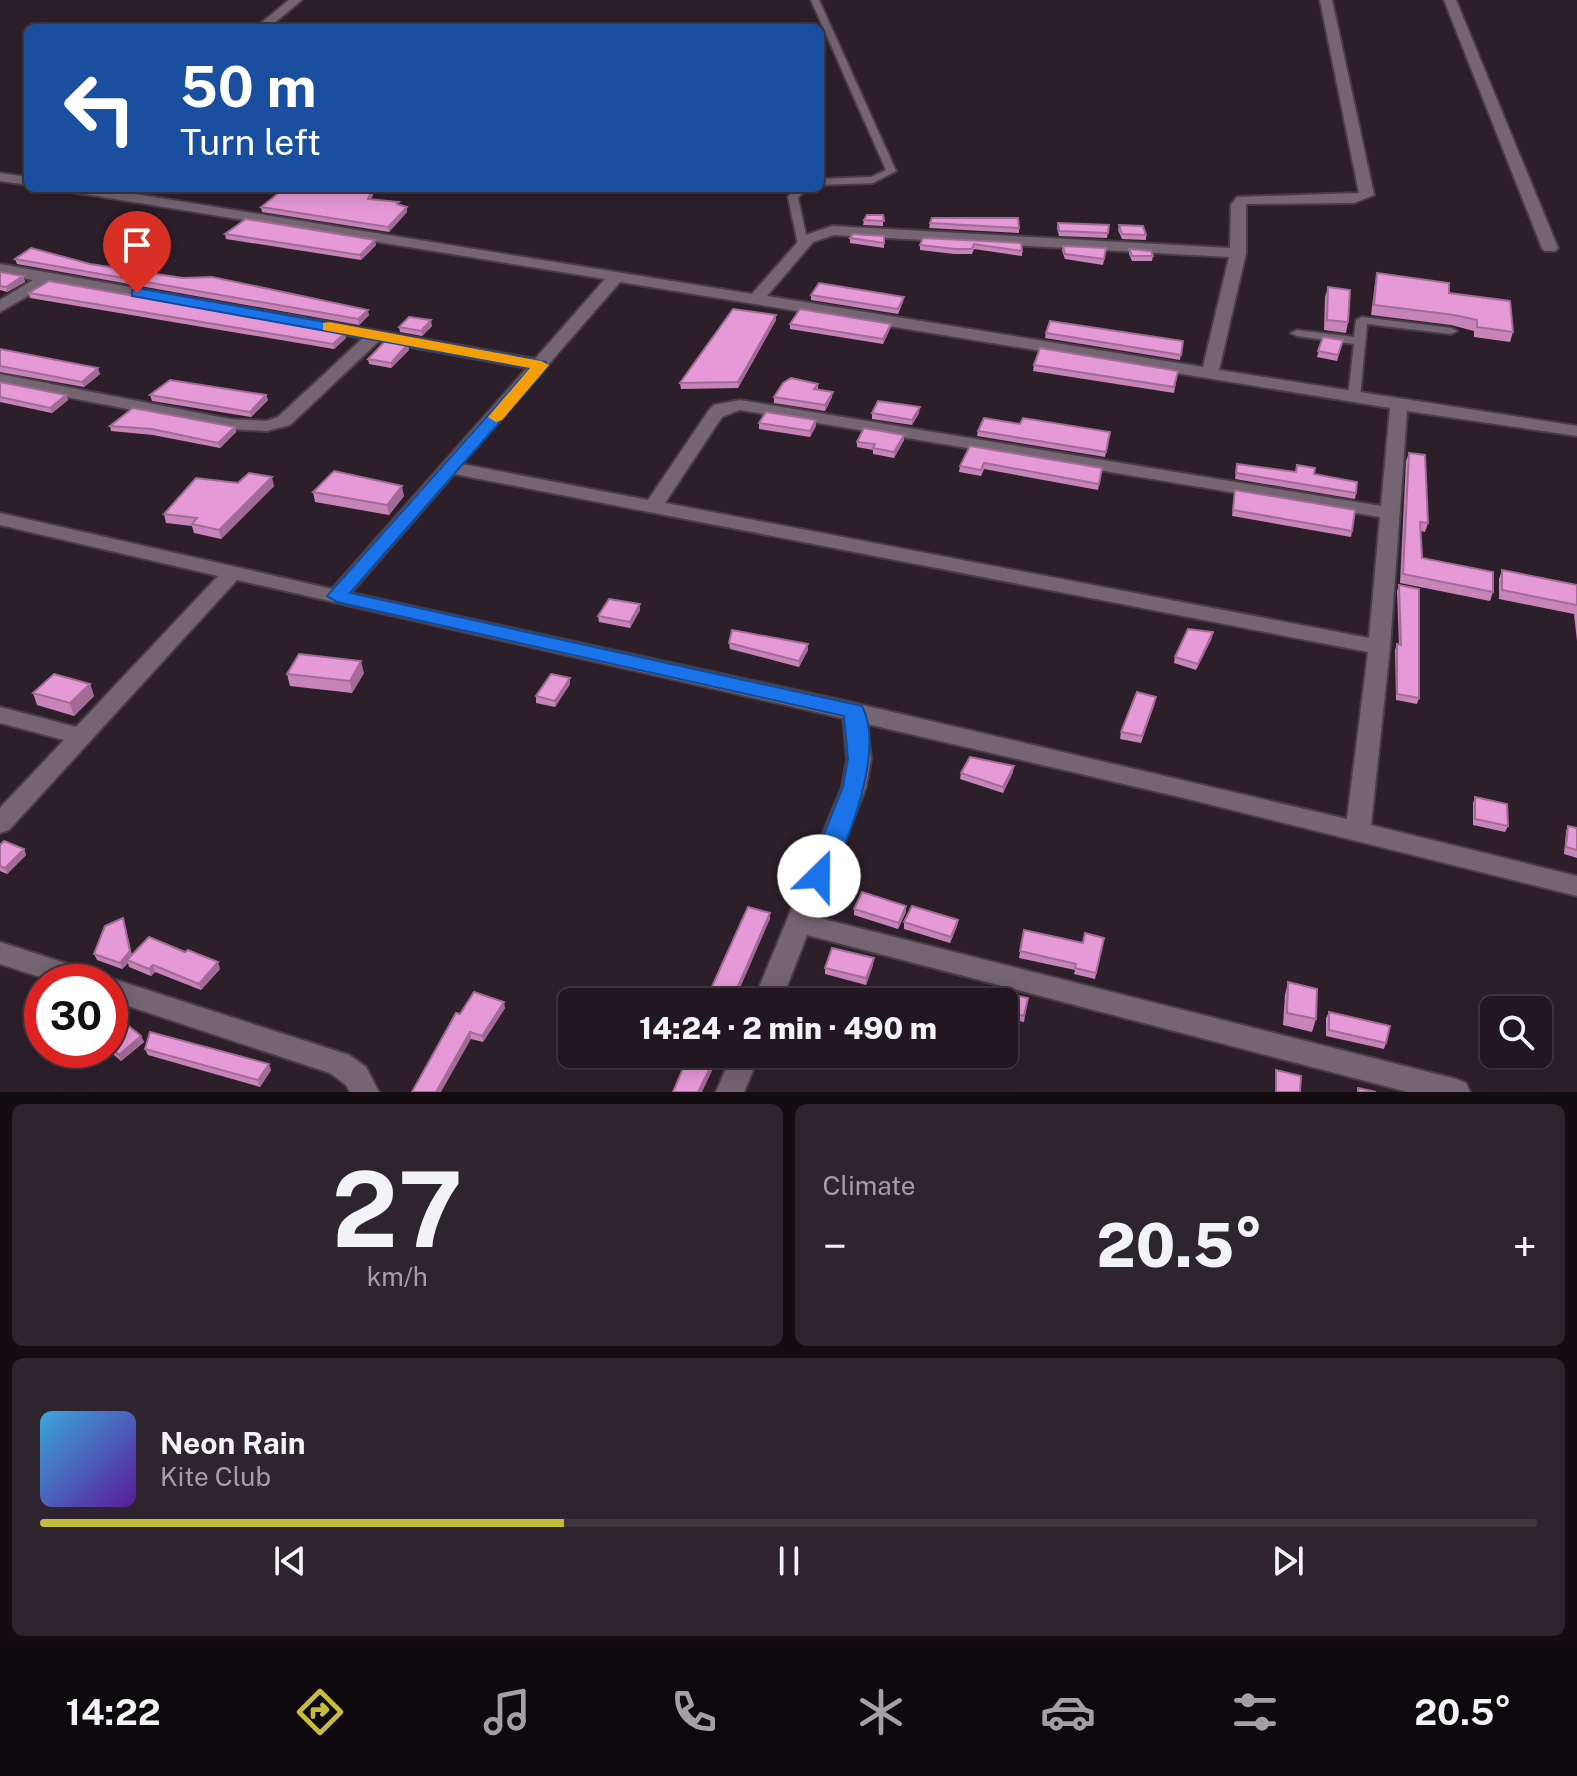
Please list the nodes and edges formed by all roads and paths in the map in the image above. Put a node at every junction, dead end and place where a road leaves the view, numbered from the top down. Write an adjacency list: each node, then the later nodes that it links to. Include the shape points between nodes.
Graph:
1 (296, 0): 5 (street)
2 (815, 0): 8 (lane, via 891,171 873,180)
3 (1326, 0): 13 (street, via 1367,195 1242,200)
4 (1450, 0): 12 (street)
5 (266, 24)
6 (0, 177): 7 (street)
7 (24, 180)
8 (824, 182)
9 (96, 192): 16 (street)
10 (798, 192): 11 (lane, via 793,197)
11 (803, 244): 13 (street, via 832,230); 17 (street)
12 (1550, 248)
13 (1238, 253): 24 (street)
14 (0, 269): 15 (street)
15 (48, 277): 18 (street); 21 (street)
16 (614, 279): 17 (street); 23 (street)
17 (755, 301): 24 (street)
18 (0, 307)
19 (1451, 331): 22 (lane, via 1362,320)
20 (1297, 333): 22 (lane)
21 (376, 335): 23 (street); 25 (street, via 284,421 267,426 230,424)
22 (1360, 341): 26 (lane)
23 (541, 365): 29 (street)
24 (1210, 373): 26 (street)
25 (0, 379)
26 (1354, 397): 27 (street)
27 (1399, 404): 28 (street); 31 (street)
28 (1577, 431)
29 (452, 468): 30 (street); 34 (street)
30 (654, 506): 31 (street, via 715,414 740,405); 35 (street)
31 (1388, 513): 35 (street)
32 (0, 519): 33 (street)
33 (232, 573): 34 (street); 38 (street)
34 (337, 596): 36 (street)
35 (1379, 647): 40 (street)
36 (854, 711): 40 (street); 42 (street, via 859,759 854,787)
37 (0, 715): 38 (street)
38 (79, 736): 39 (street)
39 (0, 824)
40 (1358, 830): 41 (street)
41 (1577, 886)
42 (799, 923): 45 (street); 50 (street)
43 (0, 953): 44 (street)
44 (34, 964)
45 (773, 988)
46 (128, 995): 48 (street, via 339,1064 356,1076)
47 (740, 1068): 49 (street)
48 (365, 1092)
49 (730, 1092)
50 (1456, 1092)

